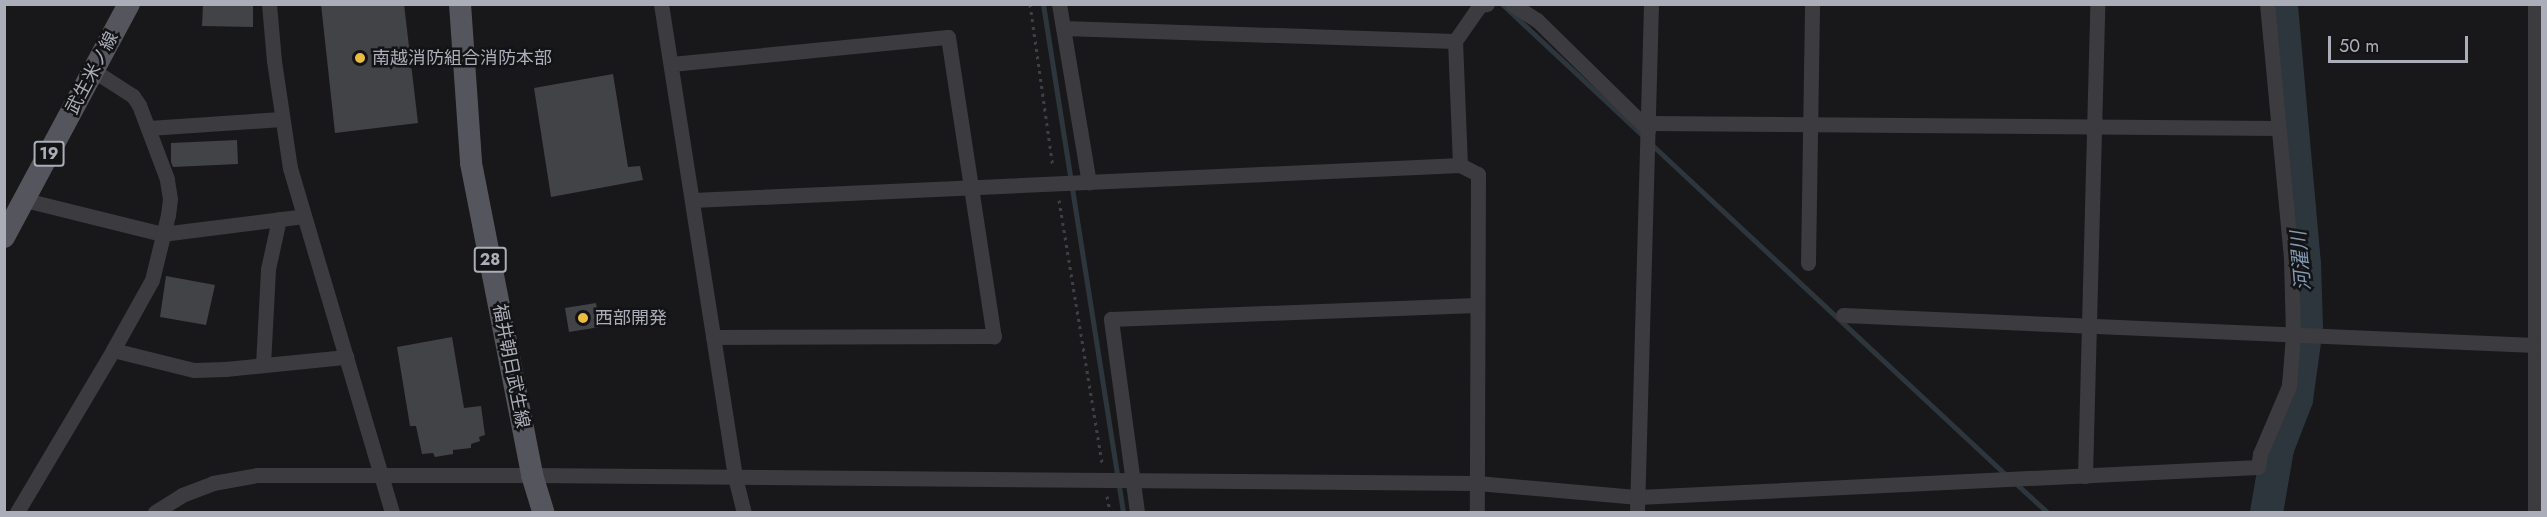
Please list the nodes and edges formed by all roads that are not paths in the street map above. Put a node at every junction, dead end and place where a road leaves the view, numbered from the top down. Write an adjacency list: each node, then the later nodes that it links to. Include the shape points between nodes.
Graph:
1 (129, 4): 16 (main road, 武生米ノ線 / 19)
2 (269, 4): 17 (street)
3 (460, 4): 43 (main road, 福井朝日武生線 / 28, via 471,163)
4 (661, 4): 15 (street)
5 (1059, 4): 13 (street)
6 (1487, 4): 14 (street, via 1480,5)
7 (1512, 4): 21 (street, via 1537,20)
8 (1651, 4): 21 (street)
9 (1812, 4): 19 (street)
10 (2097, 4): 20 (street)
11 (2267, 4): 23 (street)
12 (2535, 4): 18 (street)
13 (1063, 28): 14 (street); 25 (street)
14 (1455, 41): 24 (street)
15 (670, 64): 26 (street, via 948,37); 28 (street)
16 (94, 71): 22 (street, via 133,96); 27 (main road, 武生米ノ線 / 19)
17 (282, 119): 22 (street); 29 (street, via 290,168)
18 (2539, 122): 39 (street)
19 (1809, 123): 20 (street); 21 (street); 33 (street)
20 (2094, 125): 23 (street); 36 (street)
21 (1648, 126): 49 (street)
22 (149, 128): 31 (street, via 170,199)
23 (2278, 128): 37 (street, via 2291,258)
24 (1460, 165): 25 (street); 34 (street, via 1478,174)
25 (1089, 183): 26 (street)
26 (973, 188): 28 (street); 38 (street, via 994,336)
27 (25, 200): 31 (street); 32 (main road, 武生米ノ線 / 19)
28 (693, 200): 38 (street)
29 (304, 216): 30 (street); 41 (street)
30 (279, 219): 31 (street); 42 (street, via 268,269)
31 (162, 234): 40 (street, via 152,280)
32 (4, 237)
33 (1808, 263)
34 (1476, 305): 47 (street, via 1111,319); 48 (street)
35 (1843, 315): 36 (street)
36 (2090, 325): 37 (street); 45 (street)
37 (2293, 335): 39 (street); 45 (street, via 2289,386 2258,467)
38 (713, 337): 46 (street)
39 (2538, 347): 58 (street)
40 (114, 350): 42 (street, via 194,370); 50 (street)
41 (346, 357): 42 (street); 44 (street)
42 (263, 365)
43 (532, 475): 44 (street); 46 (street); 53 (main road, 福井朝日武生線 / 28)
44 (380, 476): 51 (street, via 236,478 182,495); 52 (street)
45 (2085, 476): 49 (street)
46 (735, 477): 47 (street); 54 (street)
47 (1132, 481): 48 (street); 55 (street)
48 (1477, 483): 49 (street); 56 (street)
49 (1638, 497): 57 (street)
50 (17, 513)
51 (155, 513)
52 (393, 513)
53 (543, 513)
54 (744, 513)
55 (1137, 513)
56 (1476, 513)
57 (1637, 513)
58 (2535, 513)

